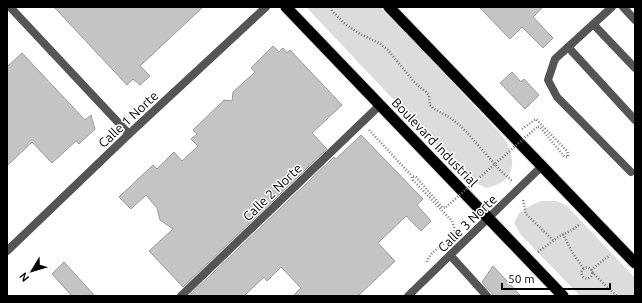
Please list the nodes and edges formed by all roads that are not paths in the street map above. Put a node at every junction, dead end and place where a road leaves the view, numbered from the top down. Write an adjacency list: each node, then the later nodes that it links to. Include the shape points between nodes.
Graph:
1 (10, 7): 13 (street)
2 (266, 7): 13 (street, Calle 1 Norte)
3 (286, 7): 11 (highway, Boulevard Industrial)
4 (389, 7): 14 (highway)
5 (612, 7): 8 (street)
6 (623, 7): 7 (street)
7 (635, 20)
8 (594, 24): 9 (street); 10 (street)
9 (568, 47): 12 (street); 15 (street, via 555,59 548,80 557,96)
10 (635, 68)
11 (380, 105): 16 (highway, Boulevard Industrial); 20 (street, Calle 2 Norte)
12 (635, 120)
13 (129, 134): 17 (street, Calle 1 Norte)
14 (542, 166): 16 (street, Calle 3 Norte); 19 (highway)
15 (631, 172)
16 (488, 218): 18 (street, Calle 3 Norte); 23 (highway, Boulevard Industrial)
17 (7, 251)
18 (450, 255): 21 (street, Calle 3 Norte); 22 (street)
19 (635, 263)
20 (181, 296)
21 (408, 296)
22 (487, 296)
23 (563, 296)

